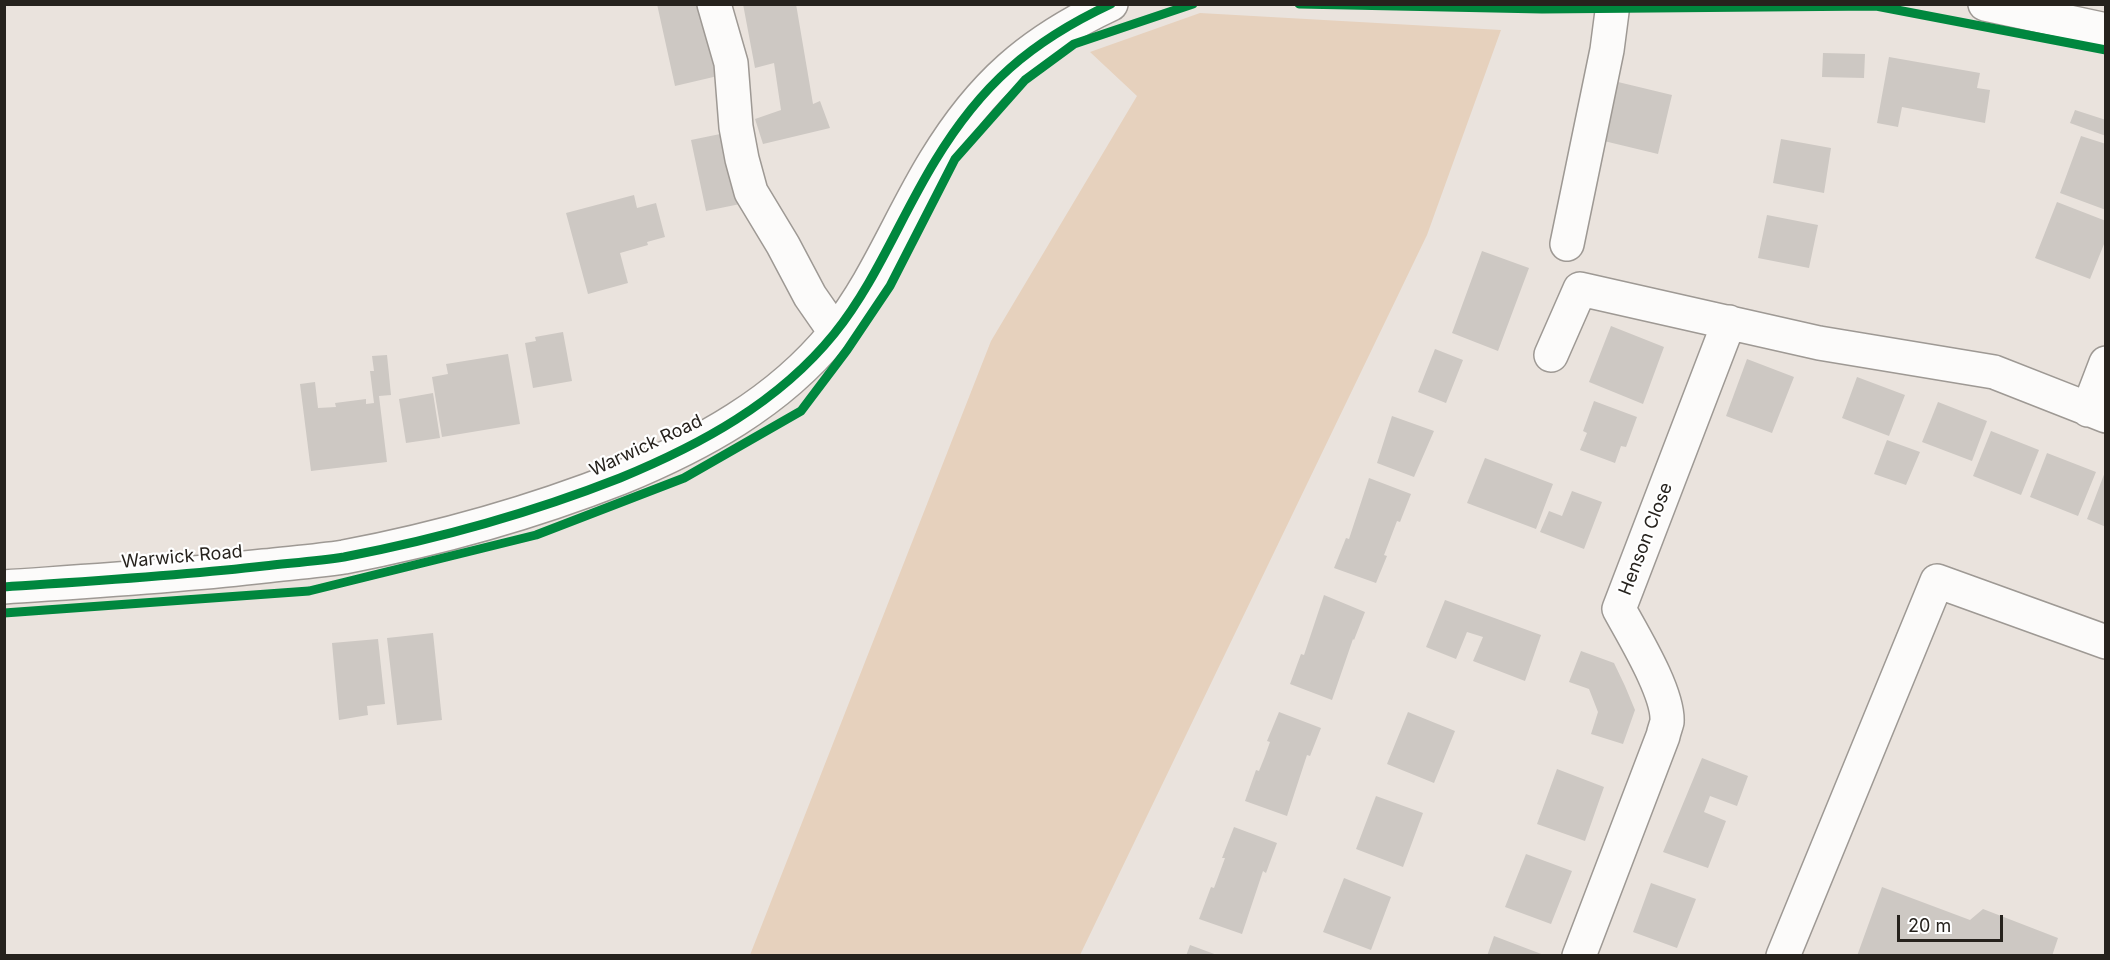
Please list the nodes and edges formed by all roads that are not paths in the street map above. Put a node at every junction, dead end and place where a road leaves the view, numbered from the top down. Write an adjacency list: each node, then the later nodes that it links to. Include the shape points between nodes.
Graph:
1 (714, 4): 8 (street, via 731,63 736,127 751,192)
2 (1111, 4): 8 (street, Warwick Road, via 1032,48 965,115 933,163 859,299)
3 (1613, 4): 6 (street)
4 (1985, 4): 5 (street)
5 (2106, 30)
6 (1567, 244)
7 (1728, 322): 9 (street, via 1580,289); 11 (street, via 1819,343 1994,372); 14 (street, Henson Close, via 1619,609 1657,683 1667,721)
8 (835, 332): 12 (street, Warwick Road, via 808,364 769,398 712,434 653,464 517,514 341,557 201,574)
9 (1551, 355)
10 (2106, 363): 11 (street)
11 (2097, 413)
12 (4, 587)
13 (2106, 642): 15 (street, via 1937,581)
14 (1579, 956)
15 (1783, 956)

